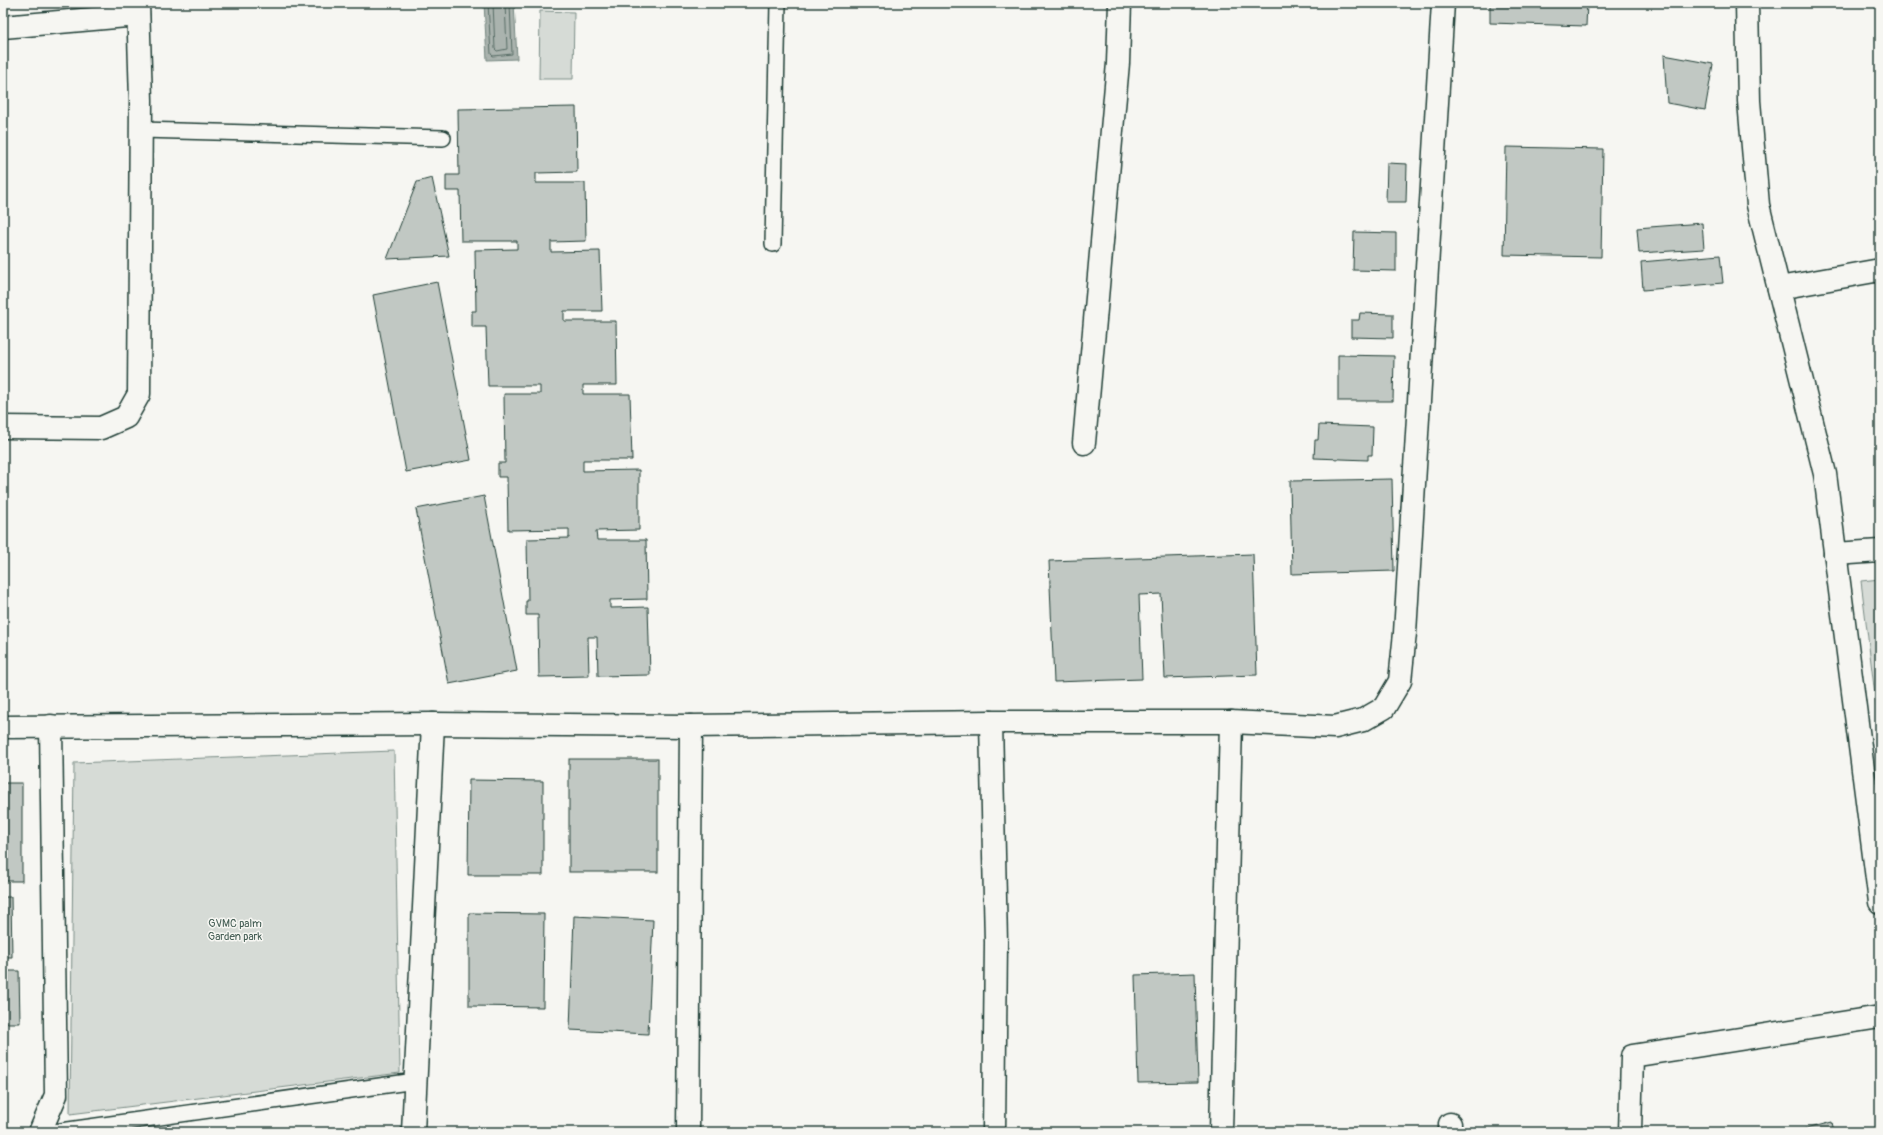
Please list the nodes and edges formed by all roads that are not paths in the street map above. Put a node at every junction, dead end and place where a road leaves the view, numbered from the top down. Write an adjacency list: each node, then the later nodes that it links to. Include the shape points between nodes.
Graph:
1 (778, 3): 9 (lane)
2 (1120, 3): 13 (street, via 1116,78)
3 (1444, 3): 17 (street, via 1400,681 1384,708 1363,720 1335,727)
4 (1747, 3): 11 (street, via 1749,101 1758,205)
5 (138, 9): 6 (street); 7 (street)
6 (3, 27)
7 (141, 130): 8 (lane); 12 (street, via 139,394 126,416 102,428)
8 (443, 138)
9 (773, 244)
10 (1880, 270): 11 (street)
11 (1779, 288): 15 (street, via 1825,474)
12 (3, 428)
13 (1084, 443)
14 (1880, 551): 15 (street)
15 (1835, 554): 22 (street)
16 (991, 722): 17 (street); 20 (street); 29 (street, via 996,942)
17 (1231, 722): 30 (street)
18 (433, 724): 19 (street); 20 (street); 24 (street)
19 (52, 726): 21 (street); 25 (street, via 56,1095)
20 (691, 726): 28 (street)
21 (3, 727)
22 (1880, 902)
23 (1880, 1017): 31 (street, via 1632,1056)
24 (415, 1081): 26 (lane); 27 (street)
25 (40, 1132)
26 (54, 1132)
27 (413, 1132)
28 (688, 1132)
29 (994, 1132)
30 (1221, 1132)
31 (1630, 1132)

